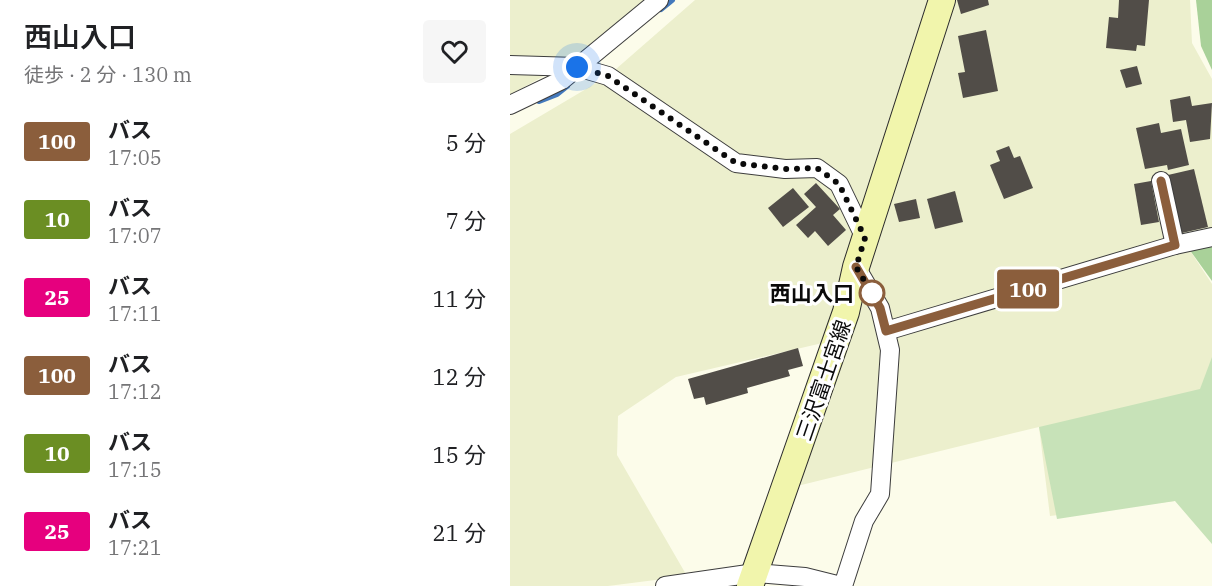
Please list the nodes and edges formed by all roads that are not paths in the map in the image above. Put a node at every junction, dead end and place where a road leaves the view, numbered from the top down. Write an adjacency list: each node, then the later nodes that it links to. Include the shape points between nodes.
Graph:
1 (659, 0): 4 (street)
2 (942, 0): 8 (main road, 三沢富士宮線)
3 (510, 65): 4 (street)
4 (577, 67): 5 (street, via 562,80); 8 (street, via 608,76 736,163 817,168 839,184)
5 (510, 105)
6 (1161, 181): 9 (street)
7 (1212, 237): 9 (street)
8 (865, 238): 10 (main road, 三沢富士宮線)
9 (1175, 245): 11 (street)
10 (856, 267): 11 (street, via 880,308); 12 (main road, 三沢富士宮線, via 846,312)
11 (886, 331): 14 (street, via 890,350 880,494 864,521)
12 (753, 579): 13 (street); 14 (street, via 805,577)
13 (665, 586)
14 (842, 586)

